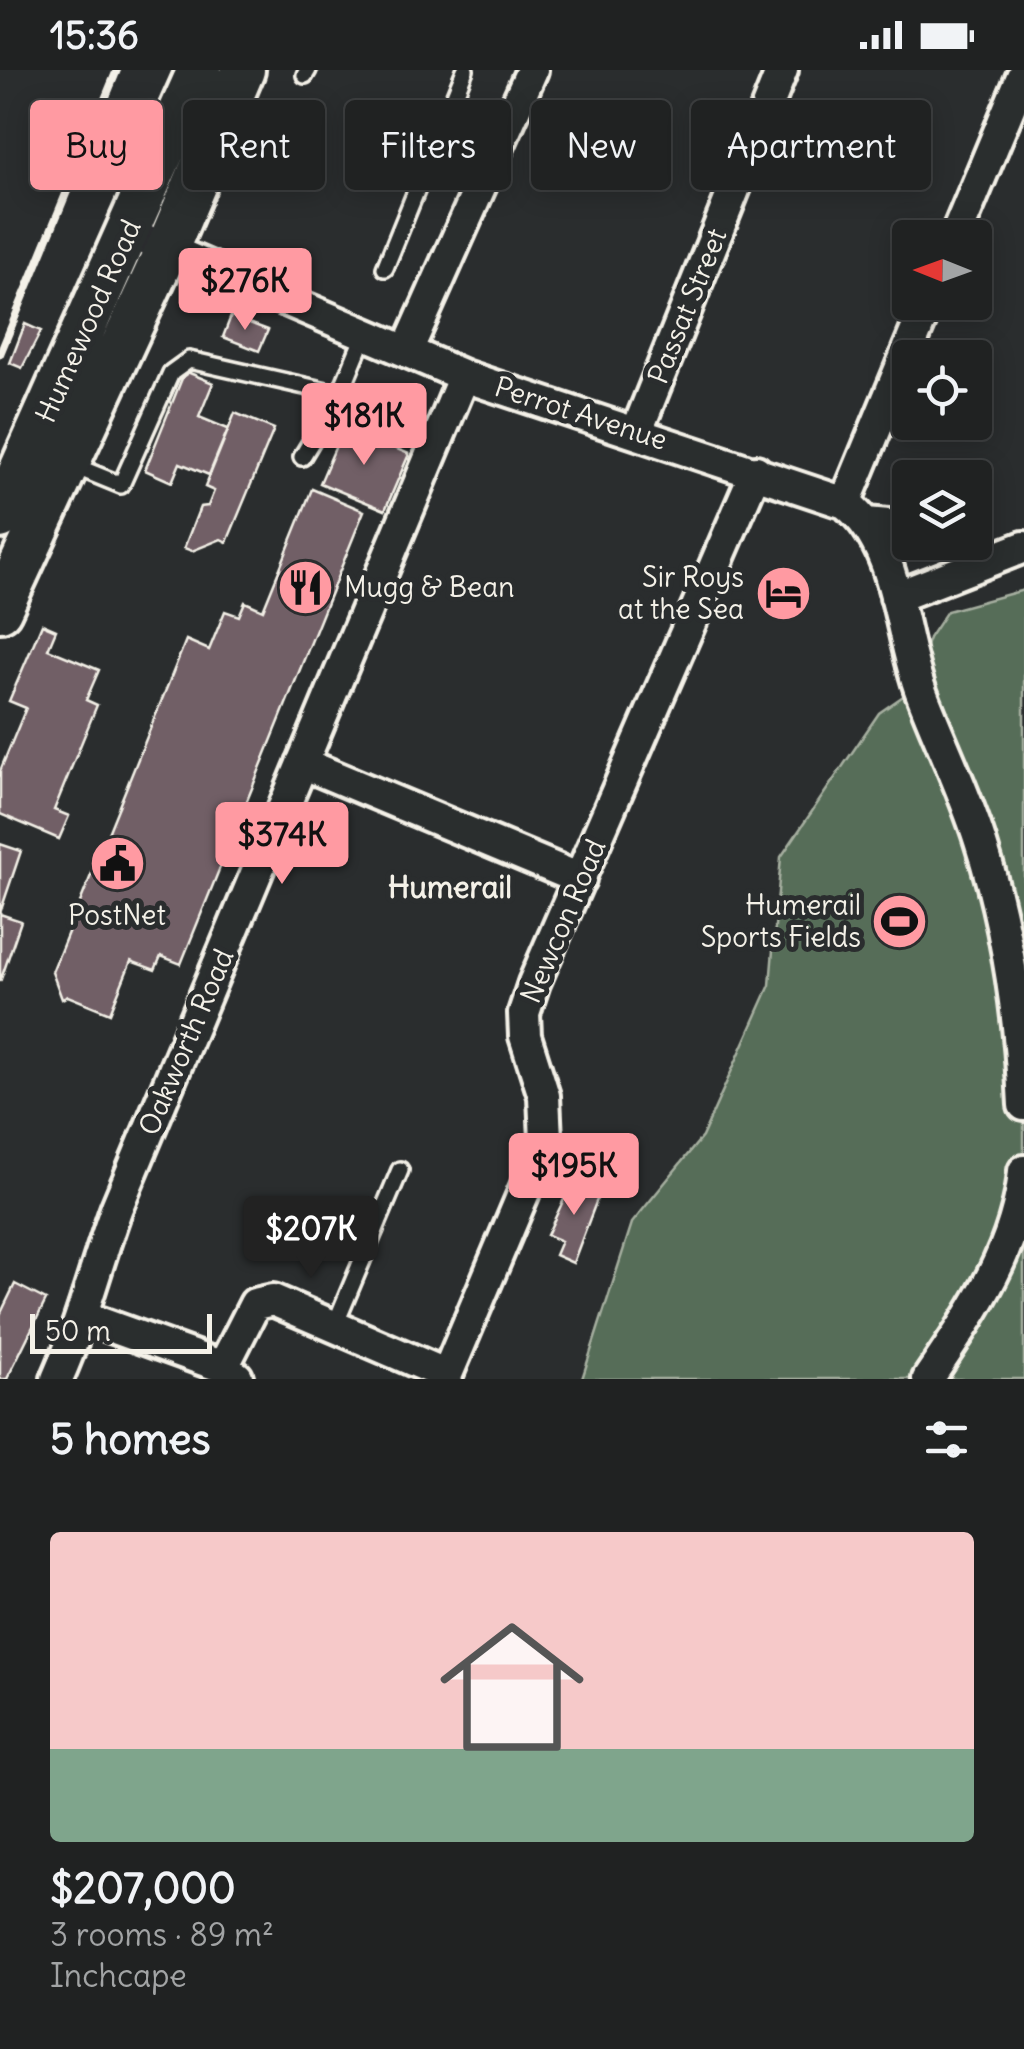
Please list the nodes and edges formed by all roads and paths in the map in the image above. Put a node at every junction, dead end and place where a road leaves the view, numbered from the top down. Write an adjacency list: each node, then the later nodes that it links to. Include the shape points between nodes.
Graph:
1 (199, 70): 8 (main road, Humewood Road)
2 (243, 70): 9 (main road, Humewood Road)
3 (465, 70): 10 (lane)
4 (532, 70): 13 (street)
5 (782, 70): 16 (street, Passat Street)
6 (1024, 72): 7 (street)
7 (962, 220)
8 (128, 233): 9 (street, Perrot Avenue); 21 (main road, Humewood Road)
9 (167, 249): 12 (street, Perrot Avenue); 18 (main road, Humewood Road)
10 (385, 268)
11 (922, 320): 20 (street)
12 (365, 333): 13 (street, Perrot Avenue); 15 (lane)
13 (408, 351): 14 (street, Perrot Avenue)
14 (464, 376): 16 (street, Perrot Avenue); 28 (street, Oakworth Road)
15 (340, 394): 17 (lane); 18 (lane, via 189,360 170,373 122,492)
16 (637, 430): 19 (street, Perrot Avenue)
17 (302, 457)
18 (68, 464): 27 (main road, Humewood Road)
19 (756, 471): 20 (street, Perrot Avenue); 29 (street, Newcon Road)
20 (856, 512): 22 (street, Perrot Avenue); 26 (street)
21 (0, 517)
22 (892, 522)
23 (1024, 546): 24 (street)
24 (992, 557)
25 (985, 560): 26 (street)
26 (896, 597): 30 (street, via 920,689 984,857 1006,950)
27 (0, 610)
28 (302, 763): 29 (street); 33 (street, Oakworth Road, via 117,1207)
29 (580, 879): 36 (street, Newcon Road, via 524,1013 544,1096 546,1140)
30 (1024, 1101)
31 (400, 1170): 34 (lane)
32 (1024, 1171): 38 (street, via 1012,1235)
33 (84, 1317): 35 (street); 37 (street, Oakworth Road)
34 (336, 1325): 35 (street, via 285,1302 263,1300); 36 (street)
35 (232, 1373)
36 (446, 1377)
37 (58, 1379)
38 (928, 1379)

